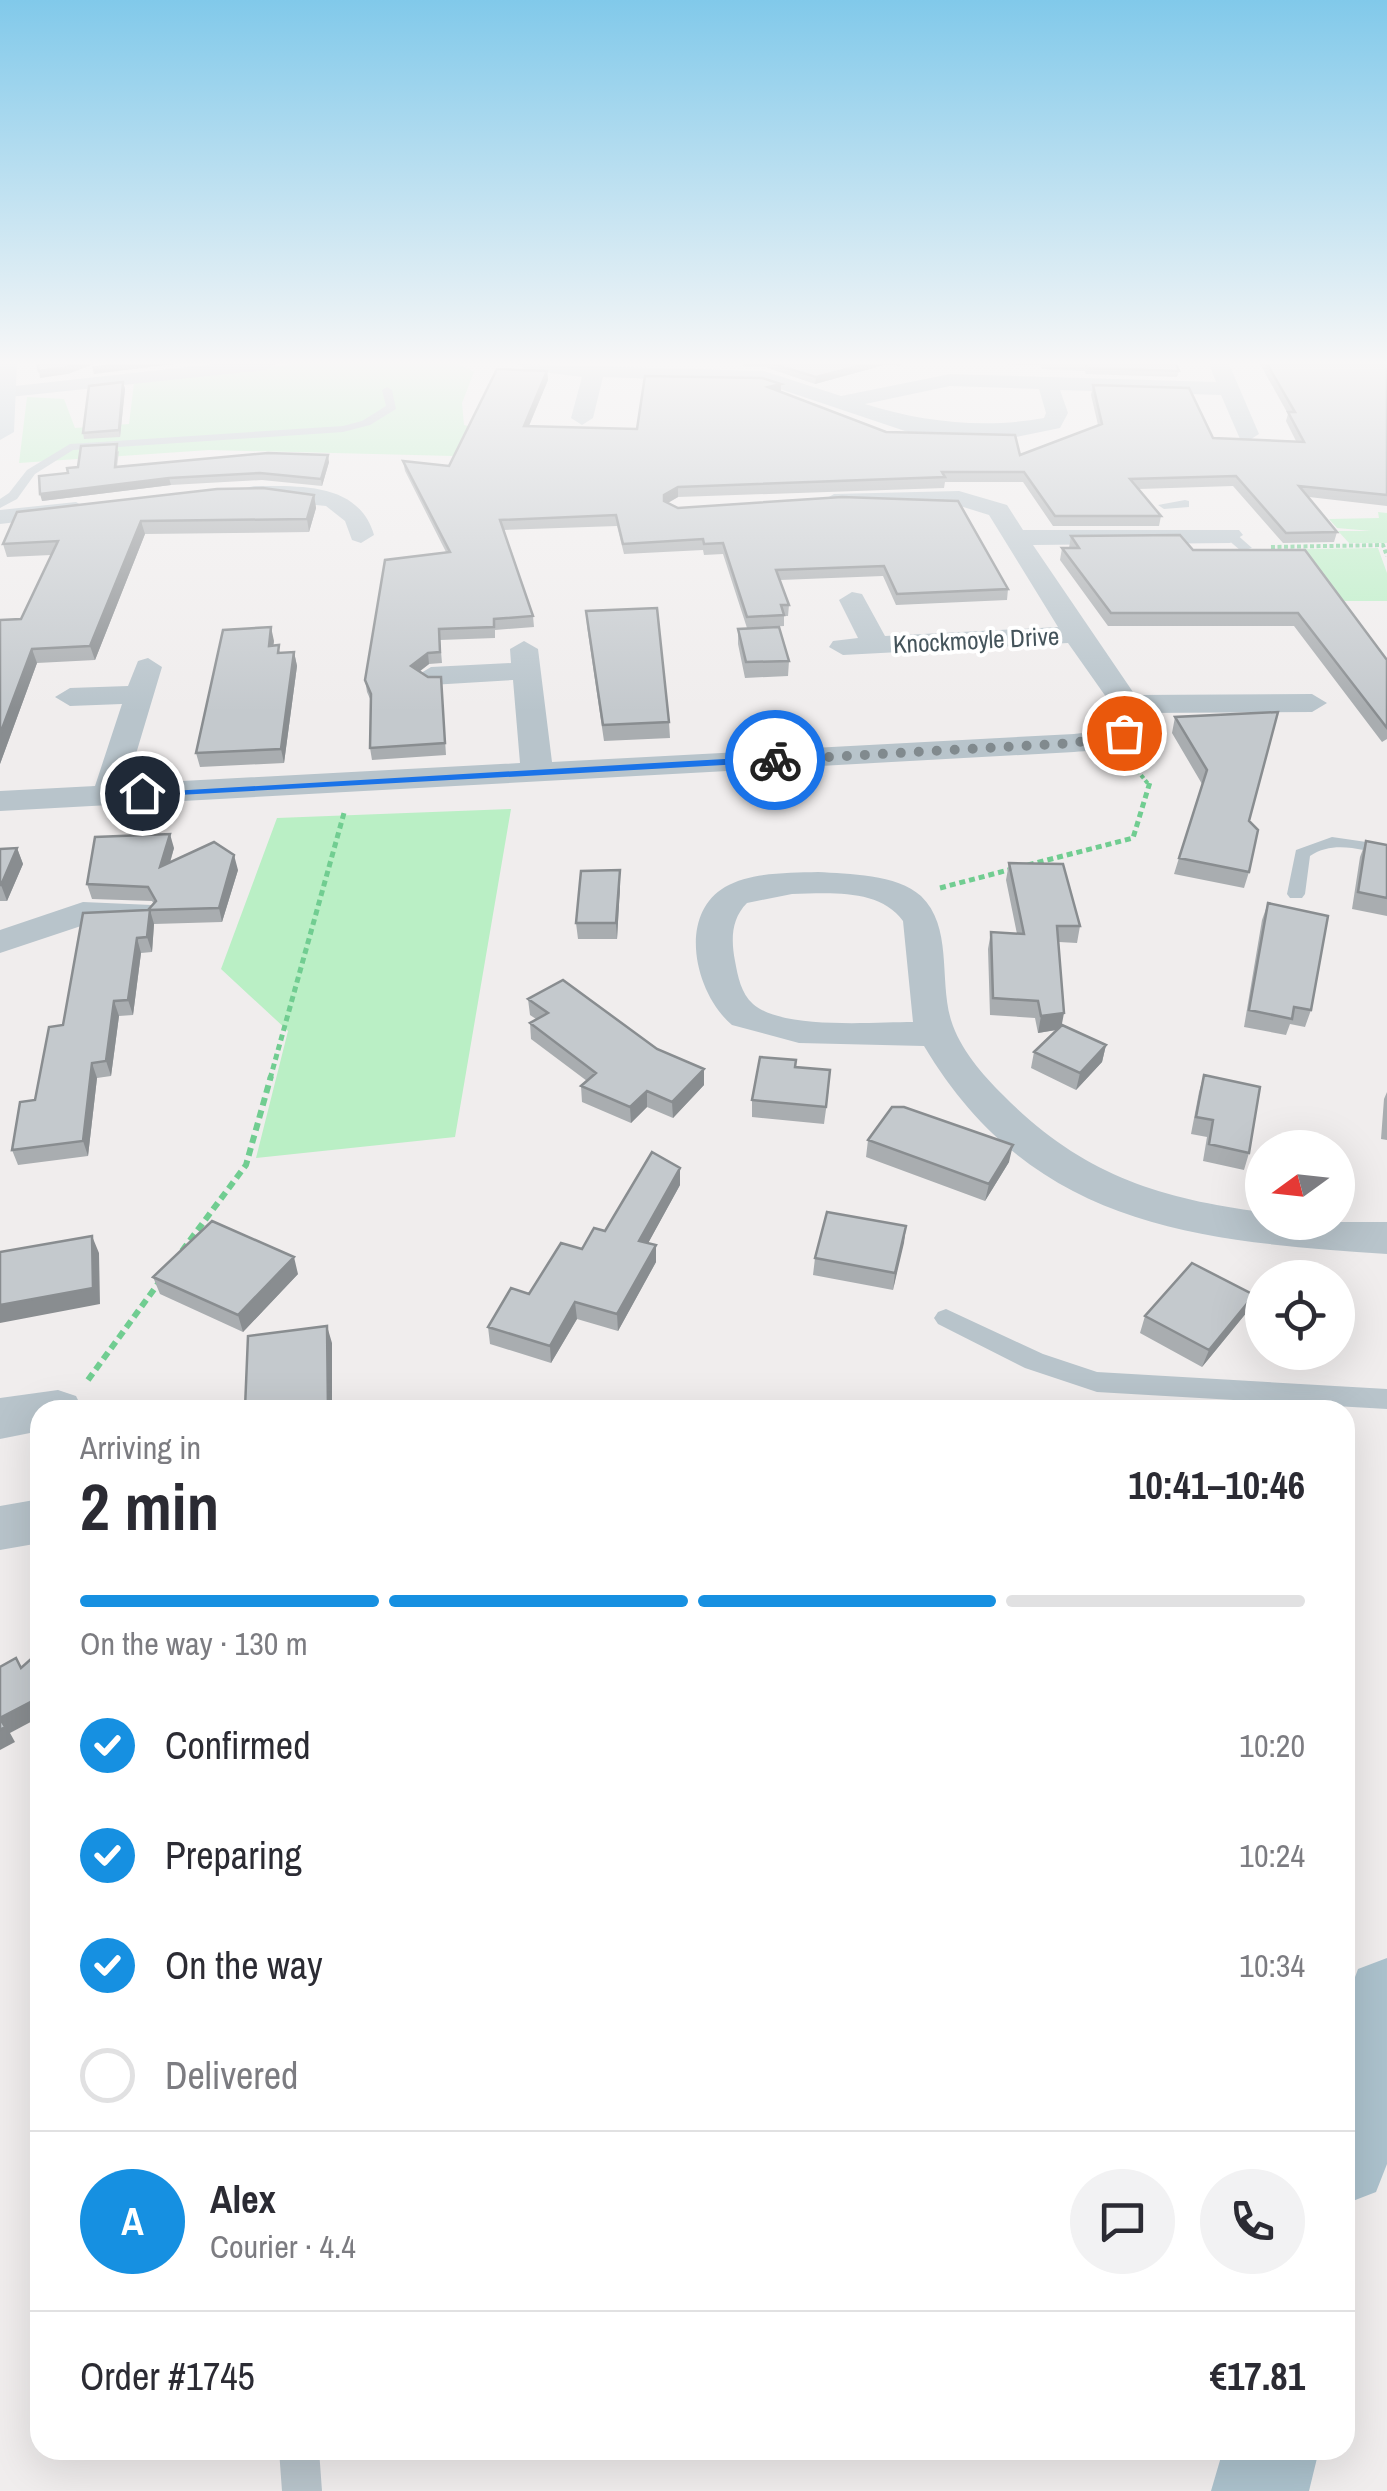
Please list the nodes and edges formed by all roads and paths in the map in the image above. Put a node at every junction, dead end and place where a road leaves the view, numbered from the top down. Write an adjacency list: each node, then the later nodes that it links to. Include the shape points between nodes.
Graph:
1 (25, 480): 4 (lane)
2 (225, 493): 11 (street, via 335,501 355,515)
3 (810, 502): 9 (street, Knockmoyle Drive, via 975,500 998,510)
4 (0, 504)
5 (1174, 504): 8 (street)
6 (103, 506): 7 (street)
7 (0, 517)
8 (1182, 535): 9 (street); 10 (street)
9 (1017, 538): 14 (street, Knockmoyle Drive)
10 (1238, 541): 12 (path, via 1383,545)
11 (361, 546)
12 (1387, 556)
13 (852, 600): 15 (street, Knockmoyle Drive)
14 (1076, 634): 15 (street, Knockmoyle Drive); 20 (street, Knockmoyle Drive)
15 (876, 645): 16 (street, Knockmoyle Drive)
16 (843, 647)
17 (431, 676): 22 (street, via 524,660)
18 (70, 697): 24 (street, via 143,680)
19 (1312, 703): 20 (street, via 1238,693)
20 (1126, 704): 21 (street, via 1131,726)
21 (1106, 740): 22 (street); 28 (path, via 1150,781 1133,838)
22 (538, 773): 23 (street)
23 (352, 782): 24 (street); 33 (path, via 246,1165)
24 (108, 795): 25 (street)
25 (0, 801)
26 (1387, 850): 27 (lane, via 1332,841 1312,845 1302,854)
27 (1296, 894)
28 (901, 898): 31 (street, via 921,921 922,965); 31 (street, via 852,884 769,887 735,896 713,934 720,981 731,1003 759,1024)
29 (139, 913): 30 (street, via 83,912)
30 (0, 942)
31 (938, 1034): 32 (street, via 996,1116 1043,1156 1094,1186 1153,1211 1196,1220)
32 (1387, 1238)
33 (178, 1257)
34 (167, 1272): 36 (path)
35 (946, 1318): 37 (lane, via 1034,1362 1097,1382)
36 (69, 1400)
37 (1387, 1400)
38 (30, 1410): 39 (street)
39 (0, 1420)
40 (30, 1522): 41 (street)
41 (0, 1528)
42 (1387, 1998): 43 (main road)
43 (1355, 2122)
44 (300, 2460): 46 (lane)
45 (1268, 2460): 47 (main road)
46 (302, 2491)
47 (1260, 2491)

